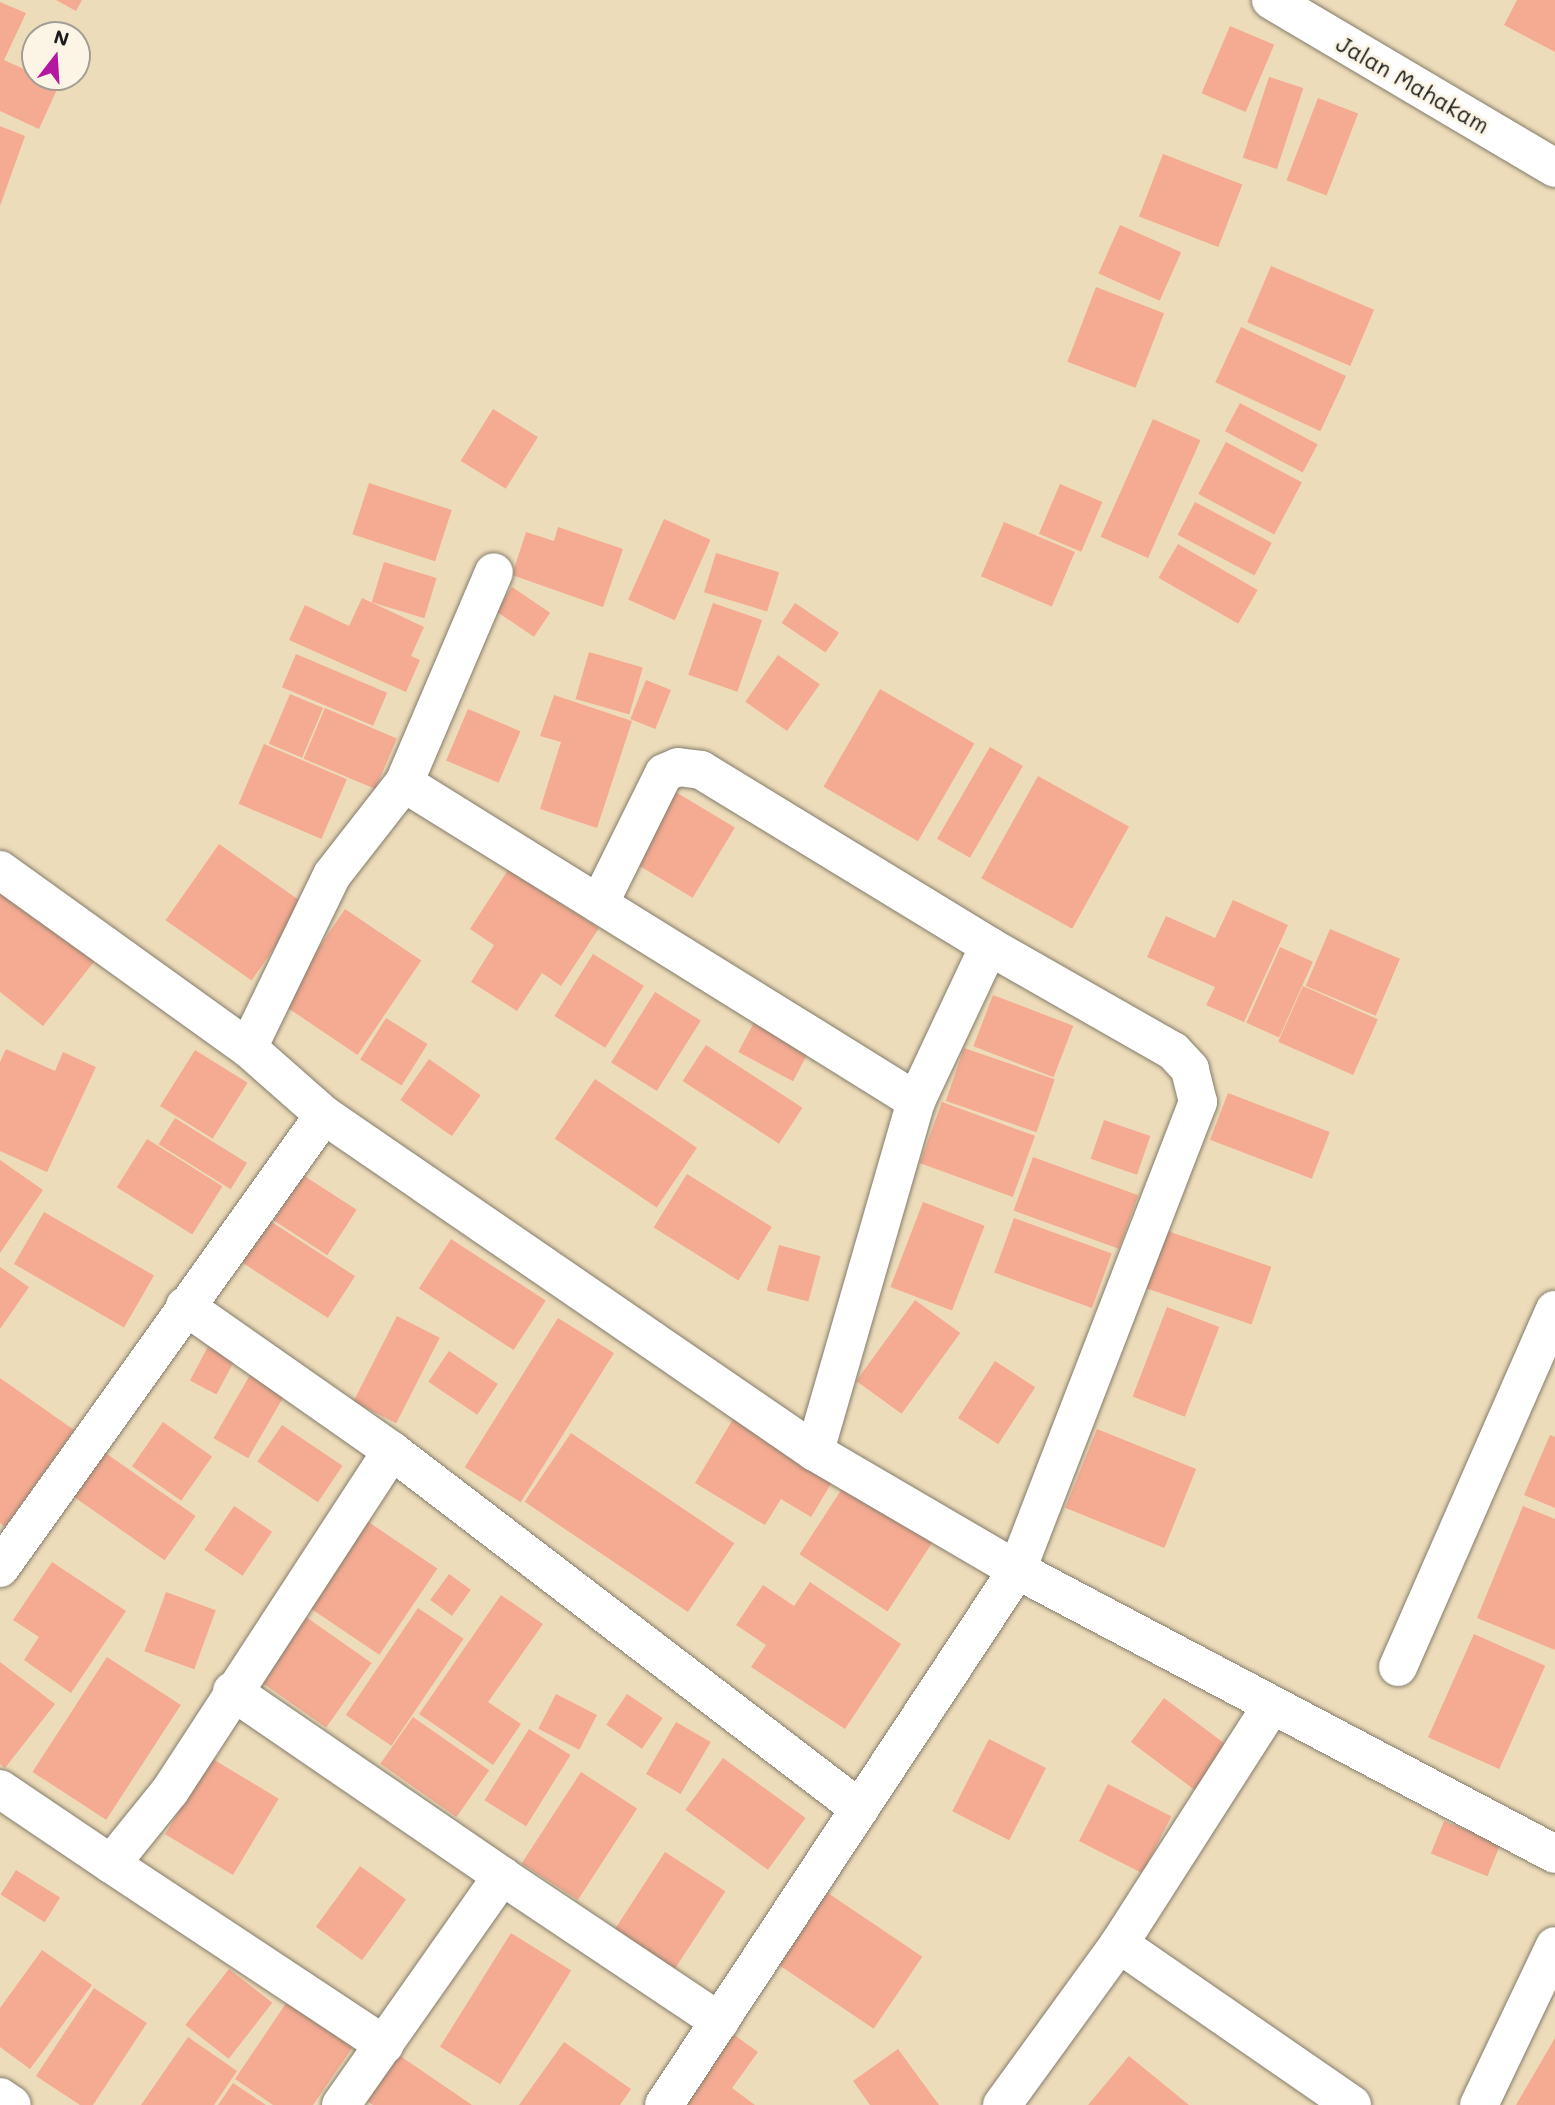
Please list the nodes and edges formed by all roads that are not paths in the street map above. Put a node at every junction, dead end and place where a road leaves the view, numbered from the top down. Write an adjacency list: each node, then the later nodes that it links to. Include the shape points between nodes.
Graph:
1 (1271, 0): 2 (street, Jalan Mahakam)
2 (1555, 168)
3 (494, 572): 4 (street)
4 (404, 783): 6 (street); 8 (street, via 332,875)
5 (0, 870): 8 (street)
6 (598, 904): 7 (street, via 664,773 678,767 701,770); 9 (street)
7 (989, 946): 9 (street); 16 (street, via 1173,1051 1190,1069 1198,1102)
8 (248, 1048): 10 (street)
9 (916, 1101): 14 (street)
10 (324, 1115): 11 (street); 14 (street)
11 (185, 1306): 13 (street); 15 (street)
12 (1555, 1310): 17 (street)
13 (392, 1451): 18 (street); 21 (street)
14 (815, 1452): 16 (street)
15 (2, 1560)
16 (1017, 1570): 19 (street); 21 (street)
17 (1398, 1667)
18 (232, 1691): 23 (street, via 170,1791); 24 (street)
19 (1271, 1706): 22 (street); 25 (street)
20 (0, 1789): 23 (street)
21 (860, 1809): 27 (street)
22 (1555, 1854)
23 (111, 1864): 28 (street)
24 (502, 1875): 27 (street); 28 (street)
25 (1119, 1944): 33 (street); 34 (street)
26 (1555, 1946): 35 (street)
27 (720, 2022): 32 (street)
28 (384, 2045): 31 (street)
29 (0, 2097): 30 (street)
30 (12, 2105)
31 (341, 2105)
32 (664, 2105)
33 (1002, 2105)
34 (1352, 2105)
35 (1479, 2105)

